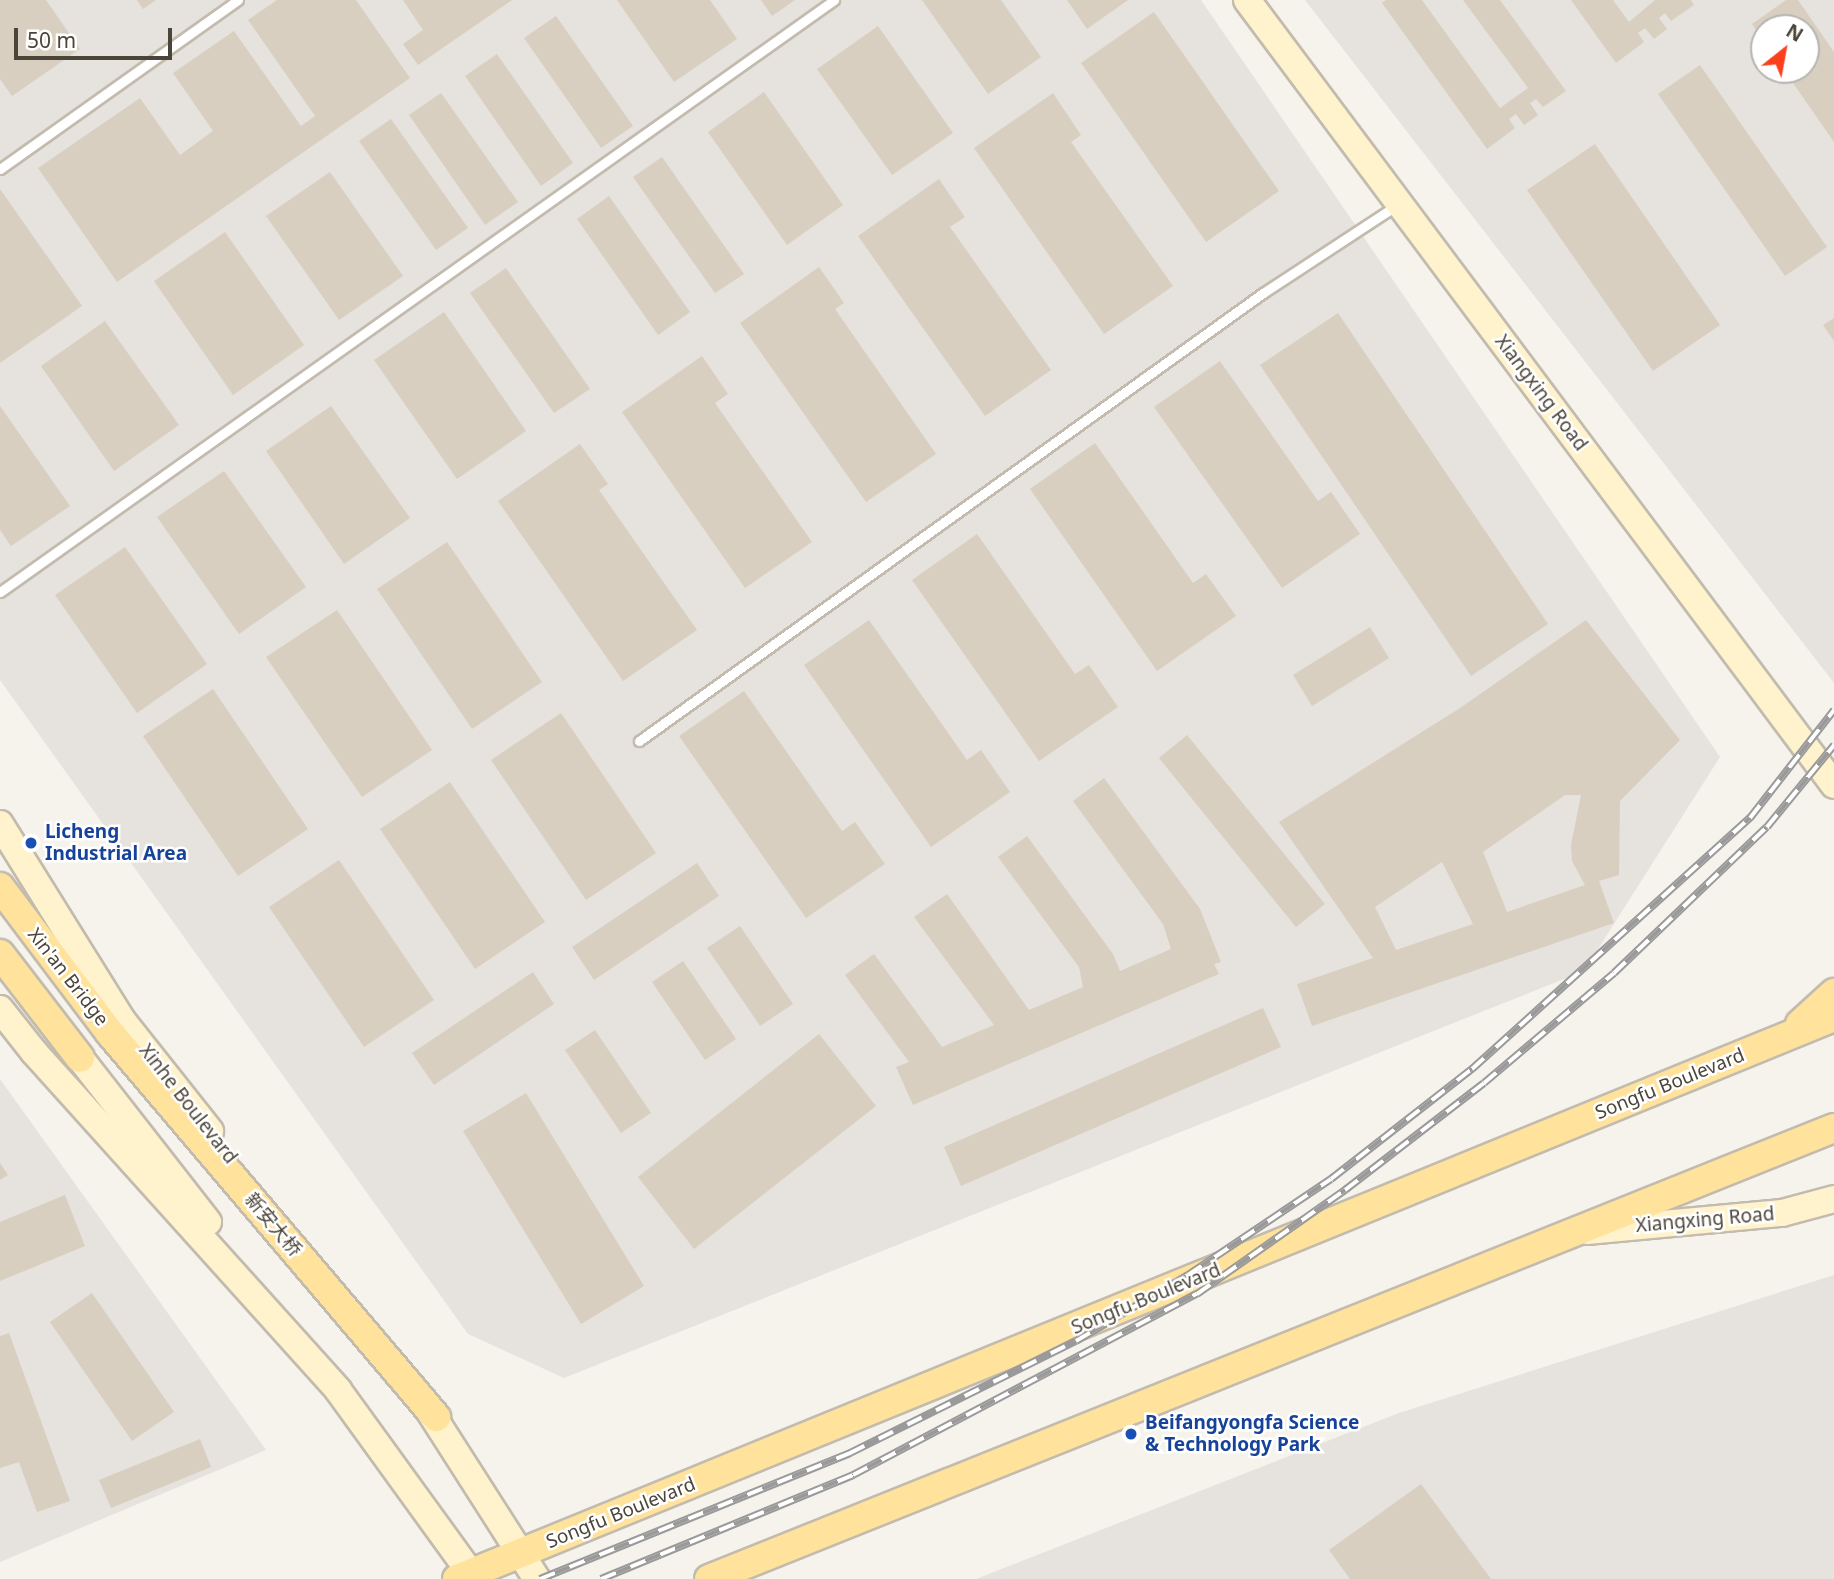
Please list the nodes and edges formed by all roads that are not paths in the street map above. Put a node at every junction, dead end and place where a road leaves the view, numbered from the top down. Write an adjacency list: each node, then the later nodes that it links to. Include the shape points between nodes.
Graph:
1 (238, 0): 4 (lane)
2 (834, 0): 6 (lane)
3 (1247, 0): 5 (main road, Xiangxing Road)
4 (0, 169)
5 (1399, 204): 7 (lane, via 1263,293); 8 (main road, Xiangxing Road)
6 (0, 592)
7 (639, 741)
8 (1834, 785)
9 (0, 824): 22 (main road, Xinhe Boulevard, via 122,1020)
10 (0, 887): 15 (main road, Xin'an Bridge)
11 (0, 954): 17 (main road, Xin'an Bridge)
12 (1834, 993): 16 (main road)
13 (0, 1009): 21 (main road)
14 (1834, 1017): 16 (main road, Songfu Boulevard)
15 (110, 1033): 22 (main road, 新安大桥)
16 (1786, 1037): 23 (main road, Songfu Boulevard)
17 (80, 1058): 21 (main road)
18 (1834, 1128): 20 (main road)
19 (1834, 1199): 20 (main road, Xiangxing Road, via 1782,1213)
20 (1575, 1232): 26 (main road)
21 (338, 1390): 24 (main road)
22 (436, 1417): 23 (main road, Xinhe Boulevard)
23 (519, 1554): 24 (main road, Songfu Boulevard); 25 (main road, Xinhe Boulevard)
24 (468, 1577)
25 (537, 1579)
26 (709, 1579)

